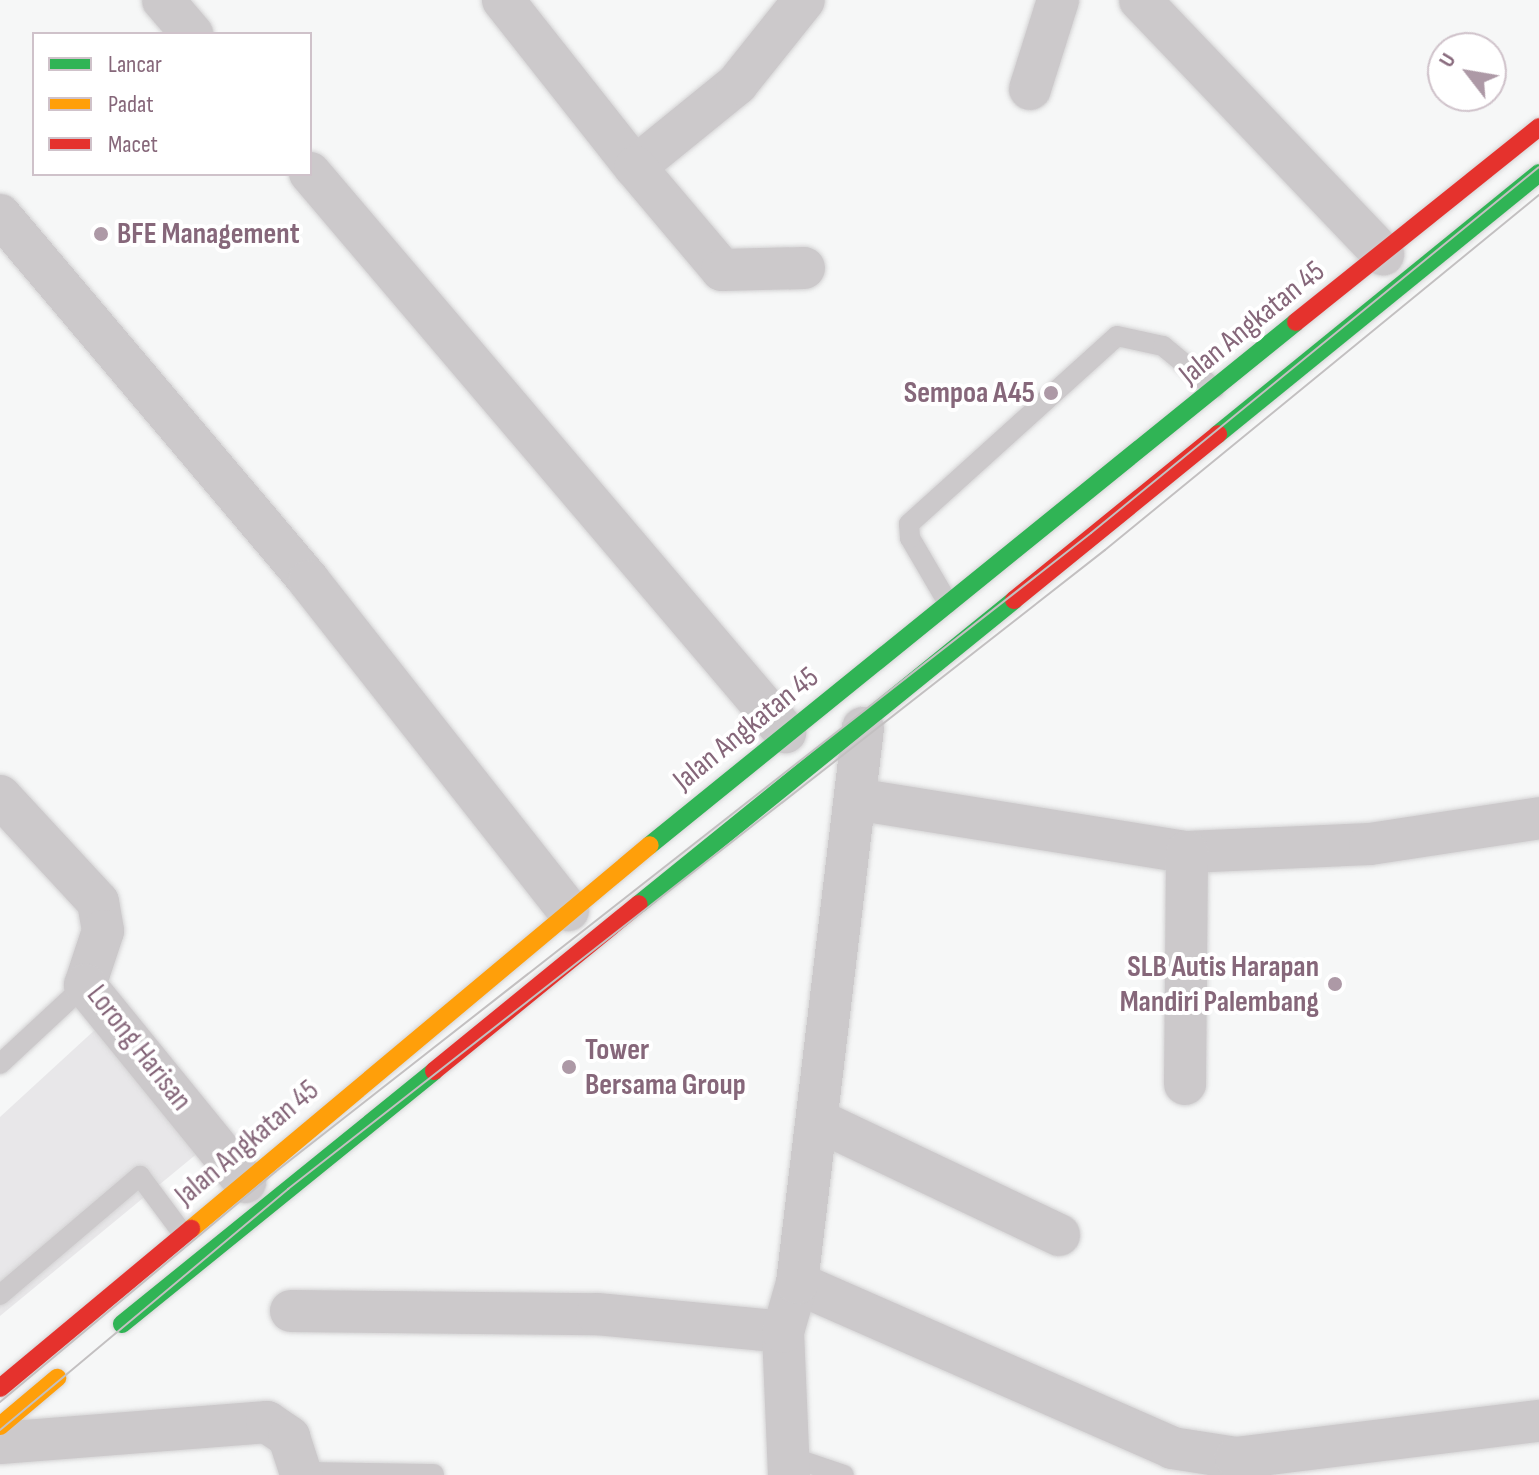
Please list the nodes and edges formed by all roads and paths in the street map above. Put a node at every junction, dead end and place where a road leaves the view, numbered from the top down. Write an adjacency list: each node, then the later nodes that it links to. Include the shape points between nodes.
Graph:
1 (163, 0): 6 (street)
2 (503, 0): 9 (street)
3 (804, 0): 9 (street, via 737,84)
4 (1058, 0): 7 (street)
5 (1140, 0): 13 (street)
6 (190, 32)
7 (1030, 89)
8 (1539, 127): 13 (main road, Jalan Angkatan 45)
9 (635, 167): 14 (street, via 722,270)
10 (1539, 173): 17 (main road, Jalan Angkatan 45)
11 (312, 175): 18 (street)
12 (0, 215): 23 (street, via 309,581)
13 (1383, 254): 15 (main road, Jalan Angkatan 45)
14 (804, 268)
15 (1215, 389): 16 (main road, Jalan Angkatan 45); 16 (lane, via 1163,346 1117,336 909,524 910,538)
16 (948, 603): 18 (main road, Jalan Angkatan 45)
17 (863, 728): 20 (street); 35 (main road, Jalan Angkatan 45)
18 (785, 732): 23 (main road, Jalan Angkatan 45)
19 (0, 796): 24 (street, Lorong Harisan, via 98,902 103,931)
20 (855, 799): 22 (street); 27 (street)
21 (1539, 818): 22 (street, via 1370,844)
22 (1187, 852): 26 (street)
23 (568, 910): 28 (main road, Jalan Angkatan 45)
24 (85, 985): 25 (lane); 28 (street, Lorong Harisan)
25 (0, 1064)
26 (1185, 1084)
27 (817, 1120): 30 (street); 31 (street)
28 (245, 1182): 29 (main road, Jalan Angkatan 45)
29 (183, 1234): 32 (lane, via 140,1176); 37 (main road, Jalan Angkatan 45)
30 (1059, 1235)
31 (797, 1283): 34 (street); 42 (street, via 1172,1448)
32 (0, 1295)
33 (291, 1311): 34 (street, via 597,1314)
34 (783, 1332): 41 (street)
35 (102, 1340)
36 (78, 1360): 39 (main road)
37 (0, 1388)
38 (1539, 1421): 42 (street)
39 (0, 1426)
40 (0, 1443): 43 (street, via 267,1422 289,1437)
41 (789, 1465): 45 (lane)
42 (1238, 1467)
43 (301, 1474): 44 (lane)
44 (434, 1474)
45 (844, 1475)

